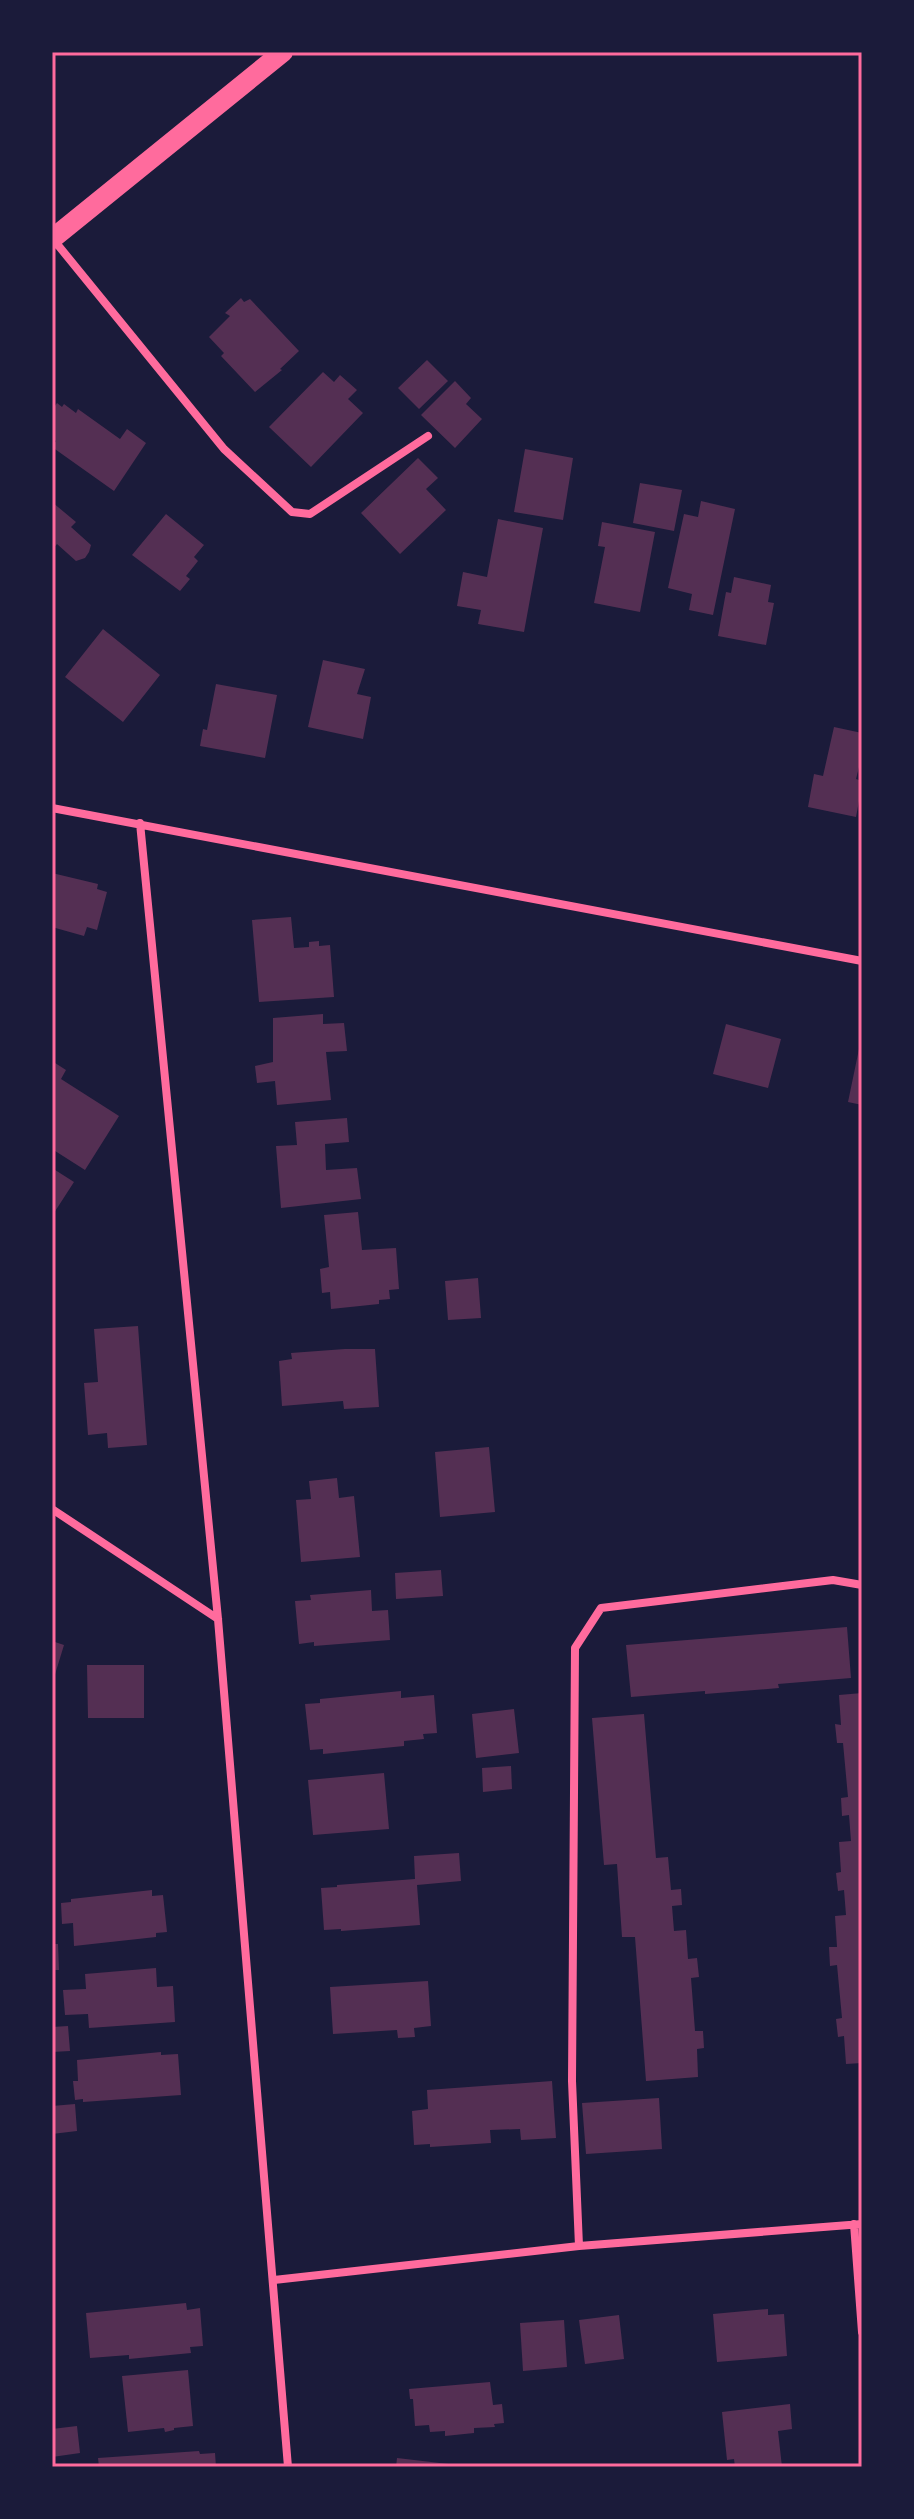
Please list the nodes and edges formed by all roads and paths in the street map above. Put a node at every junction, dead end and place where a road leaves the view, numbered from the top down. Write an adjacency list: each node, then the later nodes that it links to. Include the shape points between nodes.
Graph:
1 (283, 52): 2 (main road)
2 (52, 239): 3 (street, via 224,449 292,512 310,514)
3 (428, 436)
4 (52, 808): 5 (street)
5 (140, 823): 6 (street); 9 (street)
6 (862, 961)
7 (52, 1509): 9 (street)
8 (862, 1585): 11 (street, via 833,1580 601,1608 575,1648 572,2081)
9 (218, 1619): 12 (street)
10 (858, 2224): 11 (street); 13 (street)
11 (579, 2246): 12 (street)
12 (274, 2280): 14 (street)
13 (862, 2332)
14 (288, 2467)

